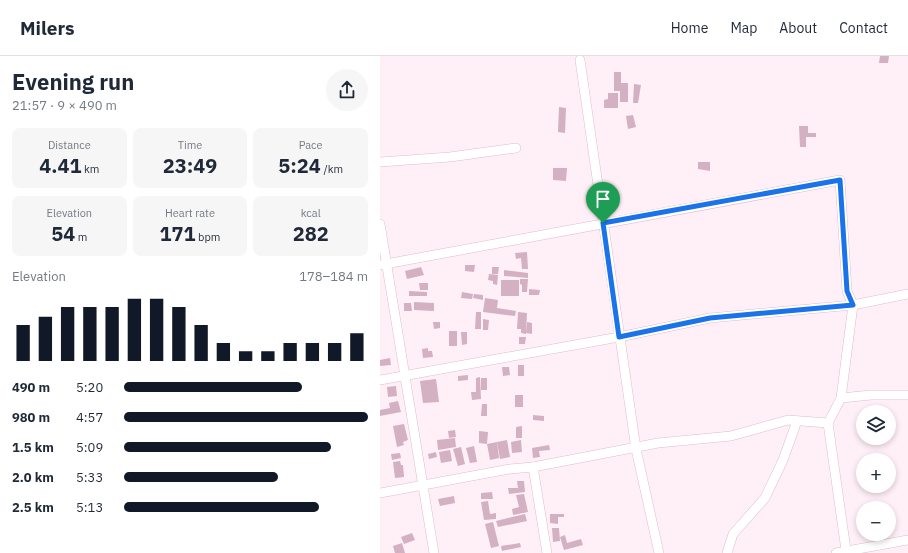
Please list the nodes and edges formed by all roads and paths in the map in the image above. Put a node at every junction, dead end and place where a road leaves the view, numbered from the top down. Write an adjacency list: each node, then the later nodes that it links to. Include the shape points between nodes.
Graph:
1 (580, 60): 4 (street)
2 (516, 148): 3 (street, via 450,157)
3 (380, 162)
4 (603, 223): 6 (street); 8 (street, via 840,180 847,291); 9 (street)
5 (380, 224): 6 (street)
6 (383, 265): 10 (street)
7 (908, 294): 8 (street)
8 (853, 305): 9 (street, via 710,318); 13 (street)
9 (619, 337): 10 (street); 16 (street)
10 (404, 375): 11 (street); 18 (street)
11 (380, 380)
12 (908, 395): 13 (street, via 871,394)
13 (841, 398): 15 (street)
14 (797, 420): 15 (street); 16 (street, via 788,420 731,436 658,443); 26 (street, via 783,460 765,498 733,534)
15 (828, 423): 21 (street)
16 (636, 449): 17 (street); 25 (street)
17 (533, 467): 18 (street); 24 (street)
18 (424, 485): 19 (street); 23 (street)
19 (380, 494)
20 (908, 540): 22 (street)
21 (846, 550): 22 (street); 27 (street)
22 (876, 550)
23 (434, 553)
24 (546, 553)
25 (659, 553)
26 (727, 553)
27 (836, 553)

